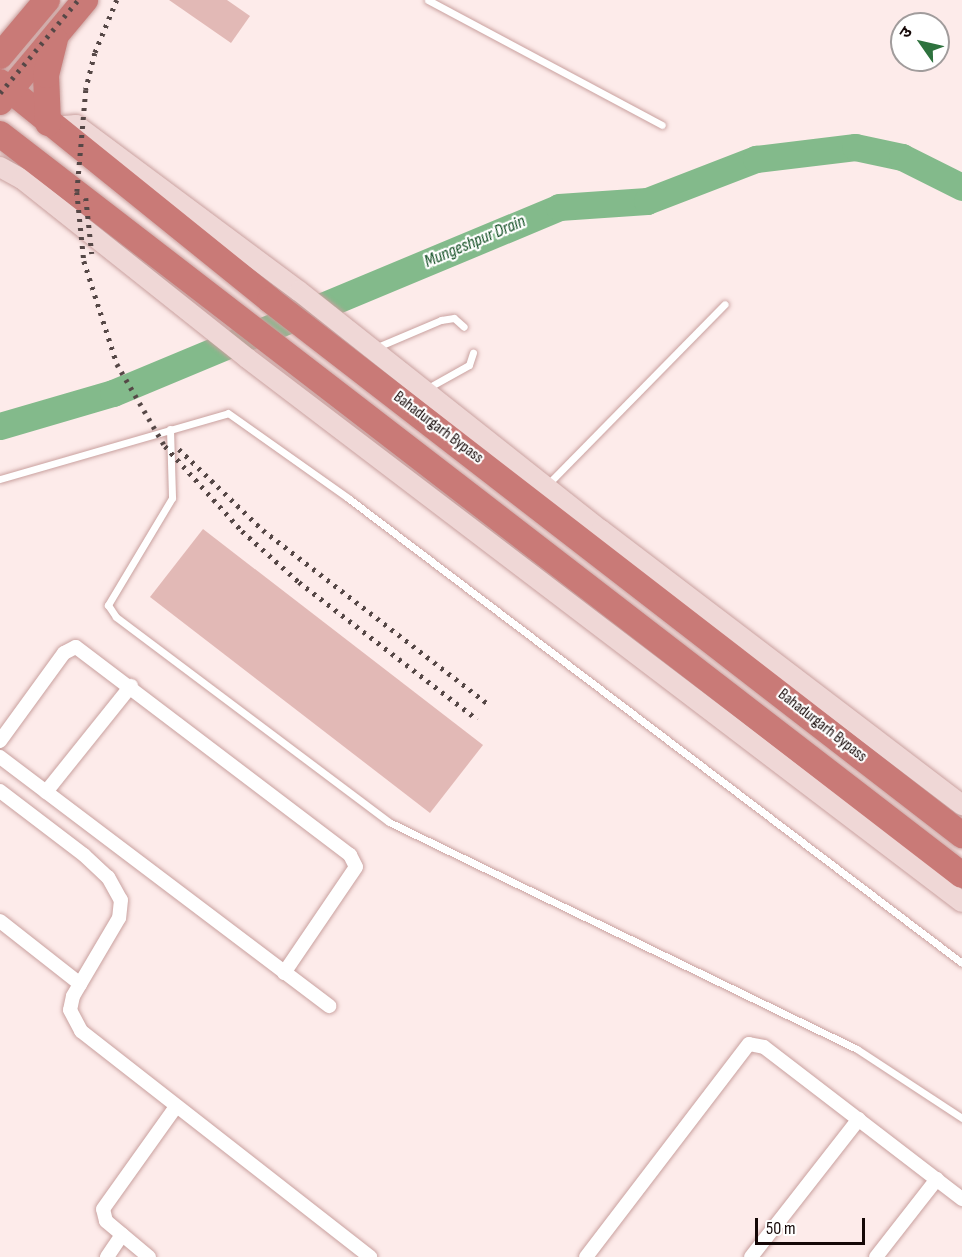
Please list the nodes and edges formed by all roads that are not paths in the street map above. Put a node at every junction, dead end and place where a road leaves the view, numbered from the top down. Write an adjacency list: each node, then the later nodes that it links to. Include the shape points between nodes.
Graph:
1 (47, 0): 5 (highway)
2 (85, 0): 4 (highway, Bahadurgarh Bypass)
3 (428, 0): 8 (lane)
4 (56, 34): 6 (highway, Bahadurgarh Bypass); 7 (highway, via 46,75)
5 (0, 56)
6 (3, 92): 7 (highway, Bahadurgarh Bypass)
7 (50, 125): 13 (main road, via 76,125); 24 (highway, Bahadurgarh Bypass)
8 (662, 125)
9 (3, 139): 26 (highway, Bahadurgarh Bypass, via 276,346)
10 (0, 167): 26 (main road, via 22,179 247,358)
11 (724, 304): 18 (lane)
12 (464, 327): 13 (lane, via 454,318 441,320)
13 (372, 349): 15 (main road)
14 (473, 354): 15 (lane, via 470,365)
15 (424, 390): 18 (main road)
16 (170, 429): 17 (lane); 31 (lane, via 218,413 233,416 348,498); 36 (lane, via 172,498 108,605 116,617 389,822 826,1033)
17 (0, 479)
18 (546, 486): 25 (main road)
19 (131, 686): 20 (street, via 83,650 70,648); 23 (street); 32 (street, via 355,860 356,867)
20 (0, 741)
21 (0, 757): 23 (street)
22 (0, 791): 33 (street, via 84,855 117,889 122,900 119,918)
23 (46, 792): 32 (street)
24 (916, 800): 26 (highway); 27 (highway, Bahadurgarh Bypass)
25 (962, 805)
26 (889, 833): 28 (highway, Bahadurgarh Bypass); 29 (main road)
27 (962, 835)
28 (962, 875)
29 (962, 902)
30 (0, 921): 33 (street)
31 (962, 963)
32 (284, 973): 34 (street)
33 (80, 984): 35 (street, via 70,1011 81,1031)
34 (328, 1006)
35 (175, 1108): 40 (street, via 105,1203 103,1215); 43 (street)
36 (962, 1118)
37 (859, 1119): 38 (street); 44 (street, via 764,1047 749,1044); 45 (street)
38 (937, 1179): 39 (street); 46 (street)
39 (962, 1198)
40 (122, 1235): 41 (street); 42 (street)
41 (107, 1257)
42 (149, 1257)
43 (370, 1257)
44 (586, 1257)
45 (751, 1257)
46 (876, 1257)

